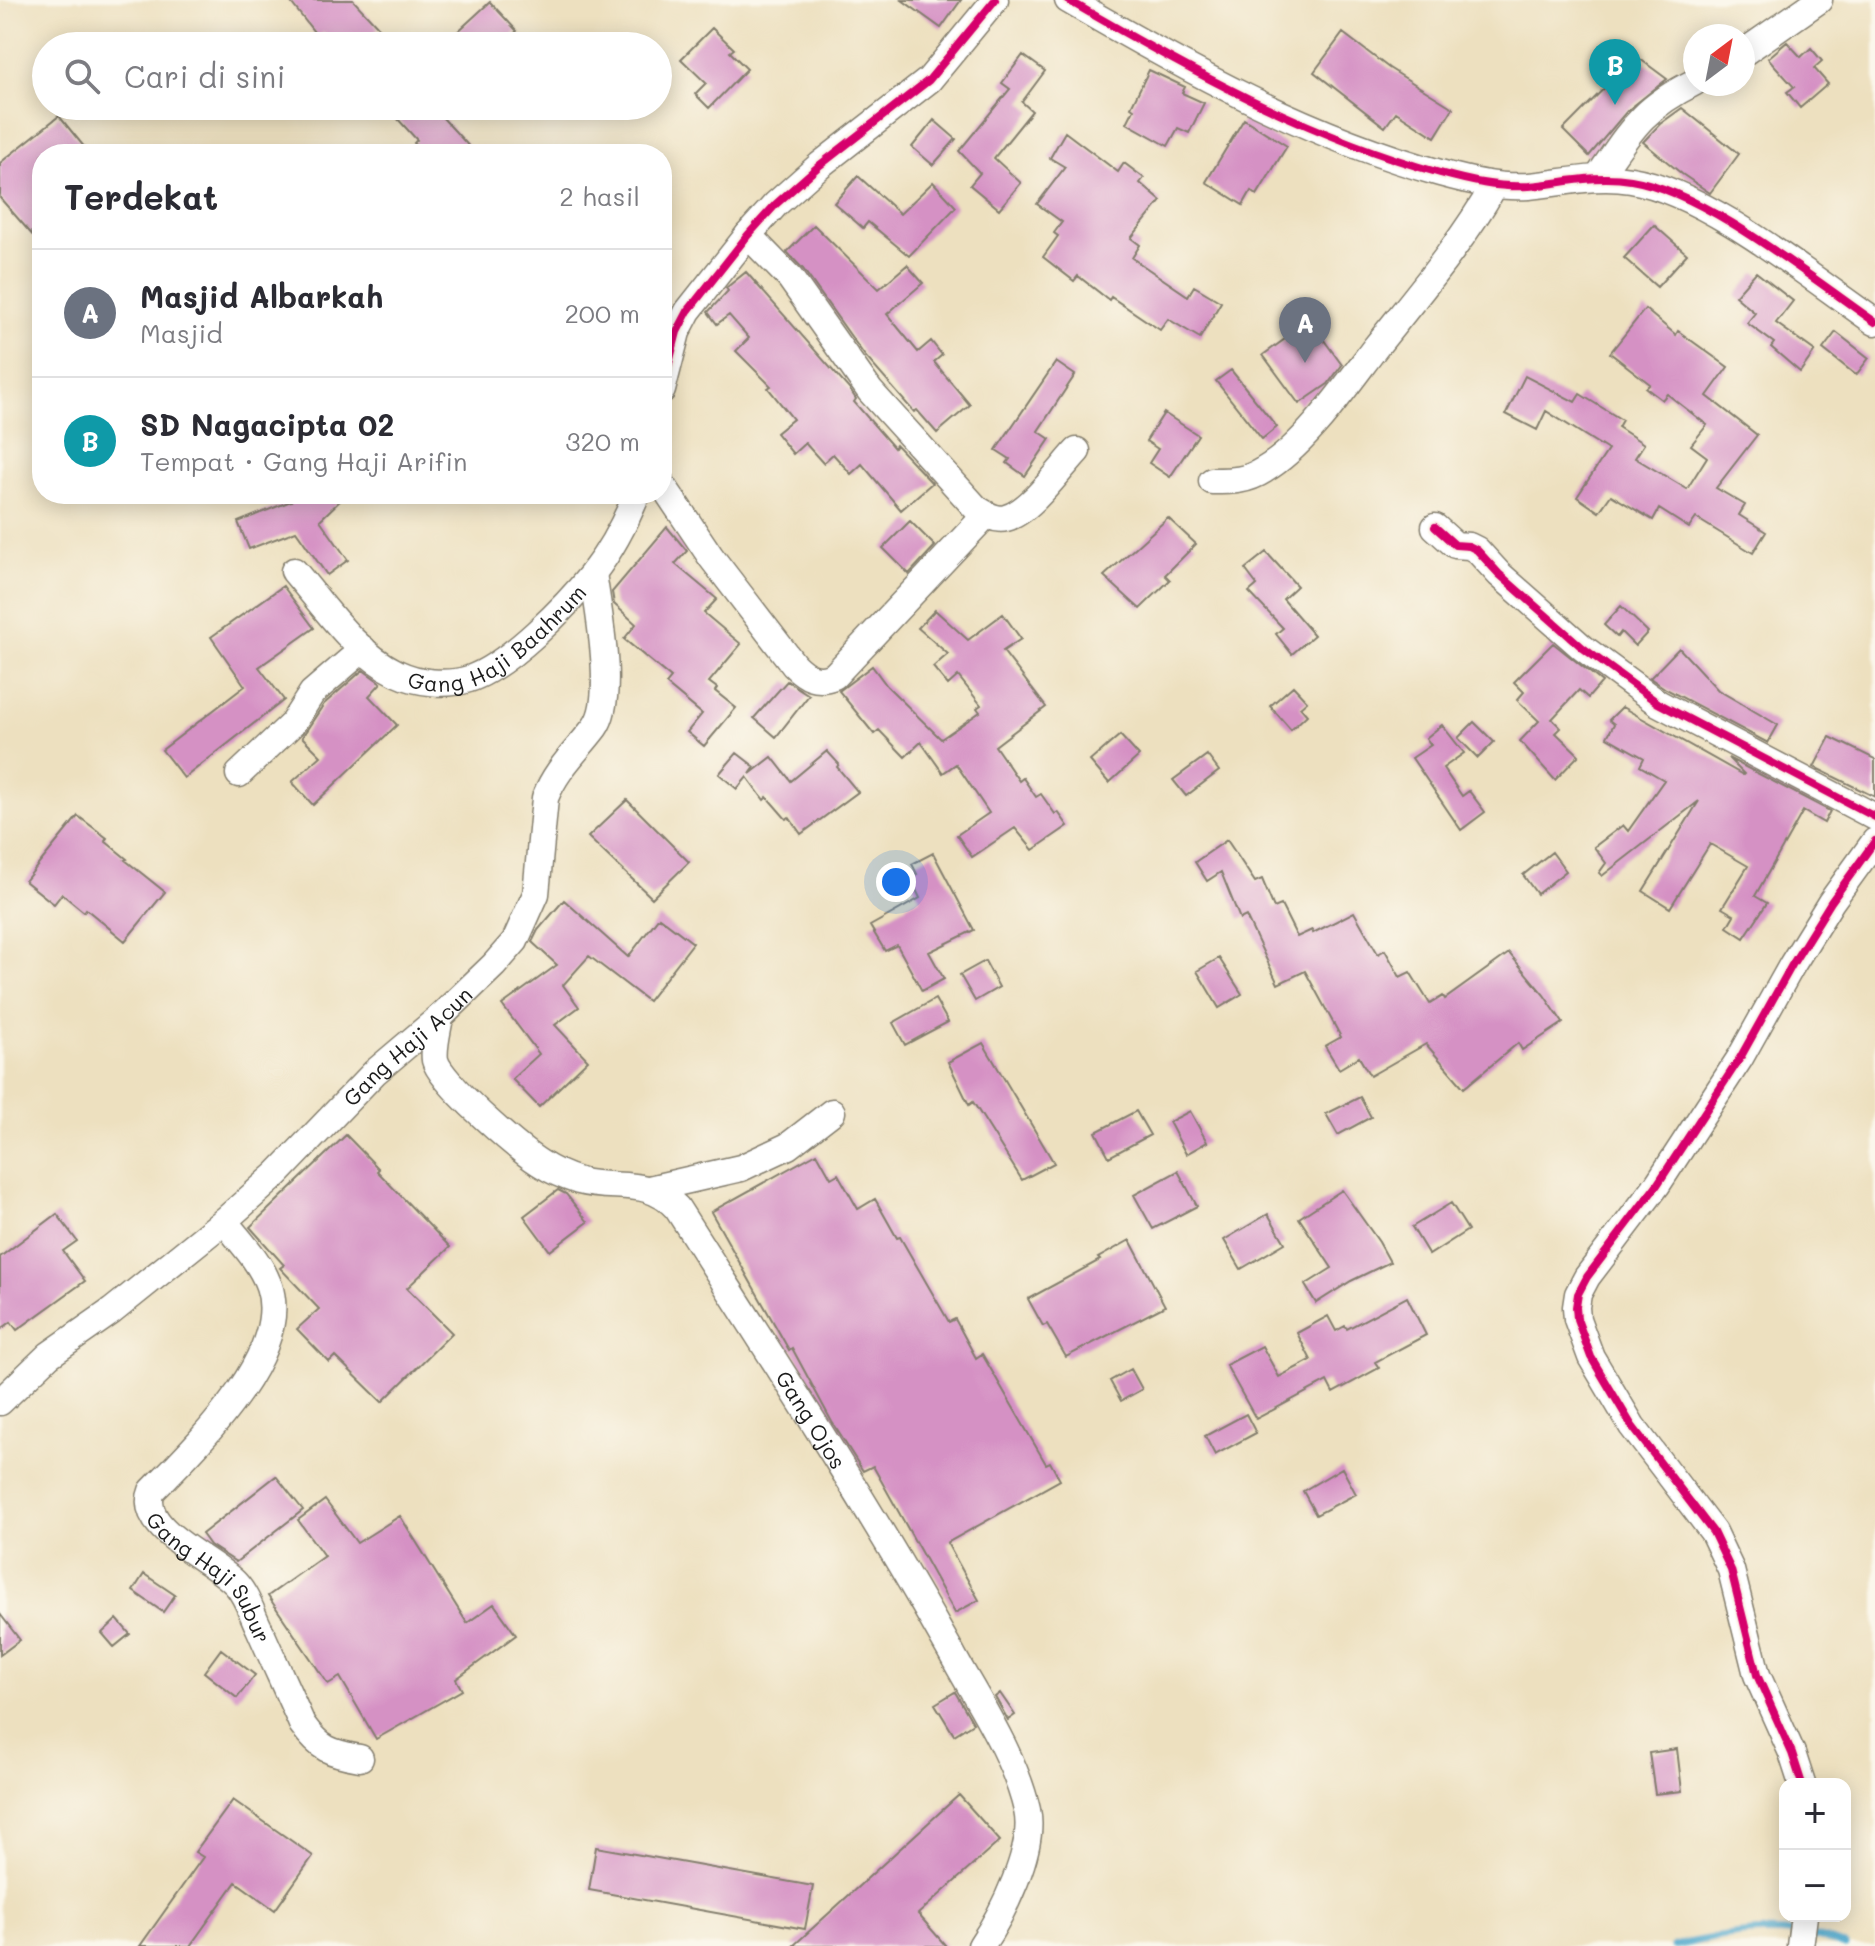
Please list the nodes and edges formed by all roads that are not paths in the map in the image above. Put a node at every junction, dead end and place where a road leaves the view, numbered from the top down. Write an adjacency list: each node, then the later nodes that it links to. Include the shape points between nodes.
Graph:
1 (995, 0): 8 (street, via 929,80 820,165)
2 (1068, 0): 7 (street, via 1175,62 1296,121 1399,161)
3 (1819, 0): 4 (street)
4 (1755, 45)
5 (1683, 88): 6 (street, via 1646,112)
6 (1598, 177): 7 (street); 9 (street, via 1631,180 1680,195)
7 (1494, 186): 12 (street, via 1446,259 1302,437 1244,481)
8 (748, 235): 10 (street, via 682,322); 15 (street, via 790,278 870,391)
9 (1875, 322)
10 (672, 351)
11 (1077, 451): 15 (street, via 1023,510 1007,518)
12 (1212, 481)
13 (672, 499): 15 (street, via 794,665 819,680 834,676)
14 (632, 504): 18 (street, Gang Haji Baahrum)
15 (986, 515)
16 (1435, 527): 21 (street, via 1455,545 1477,550 1583,648 1658,703)
17 (294, 571): 19 (street, Gang Haji Baahrum)
18 (593, 573): 19 (street, Gang Haji Baahrum, via 540,629 469,679 443,683 401,675); 23 (street, Gang Haji Acun, via 602,643 602,711 550,784 536,894 515,941)
19 (363, 649): 20 (street, via 312,693 292,724)
20 (239, 774)
21 (1875, 817)
22 (1875, 841): 29 (street, via 1838,890 1740,1058 1657,1185 1587,1277 1576,1307 1591,1357 1632,1426 1713,1532 1731,1570 1757,1675)
23 (440, 1017): 25 (street, via 435,1061 441,1073 522,1149 582,1182); 26 (street, Gang Haji Acun, via 375,1072)
24 (832, 1112): 25 (street, via 788,1146 741,1168)
25 (649, 1189): 31 (street, Gang Ojos, via 667,1196 686,1220 853,1486 1004,1750 1029,1824 1001,1914)
26 (224, 1221): 27 (street, Gang Haji Acun, via 49,1355); 28 (street, Gang Haji Subur, via 260,1267 269,1287 272,1321 229,1409 152,1491 149,1510 185,1547 238,1585 311,1737 333,1754)
27 (0, 1402)
28 (360, 1758)
29 (1800, 1778)
30 (1803, 1922): 32 (street)
31 (981, 1946)
32 (1800, 1946)

